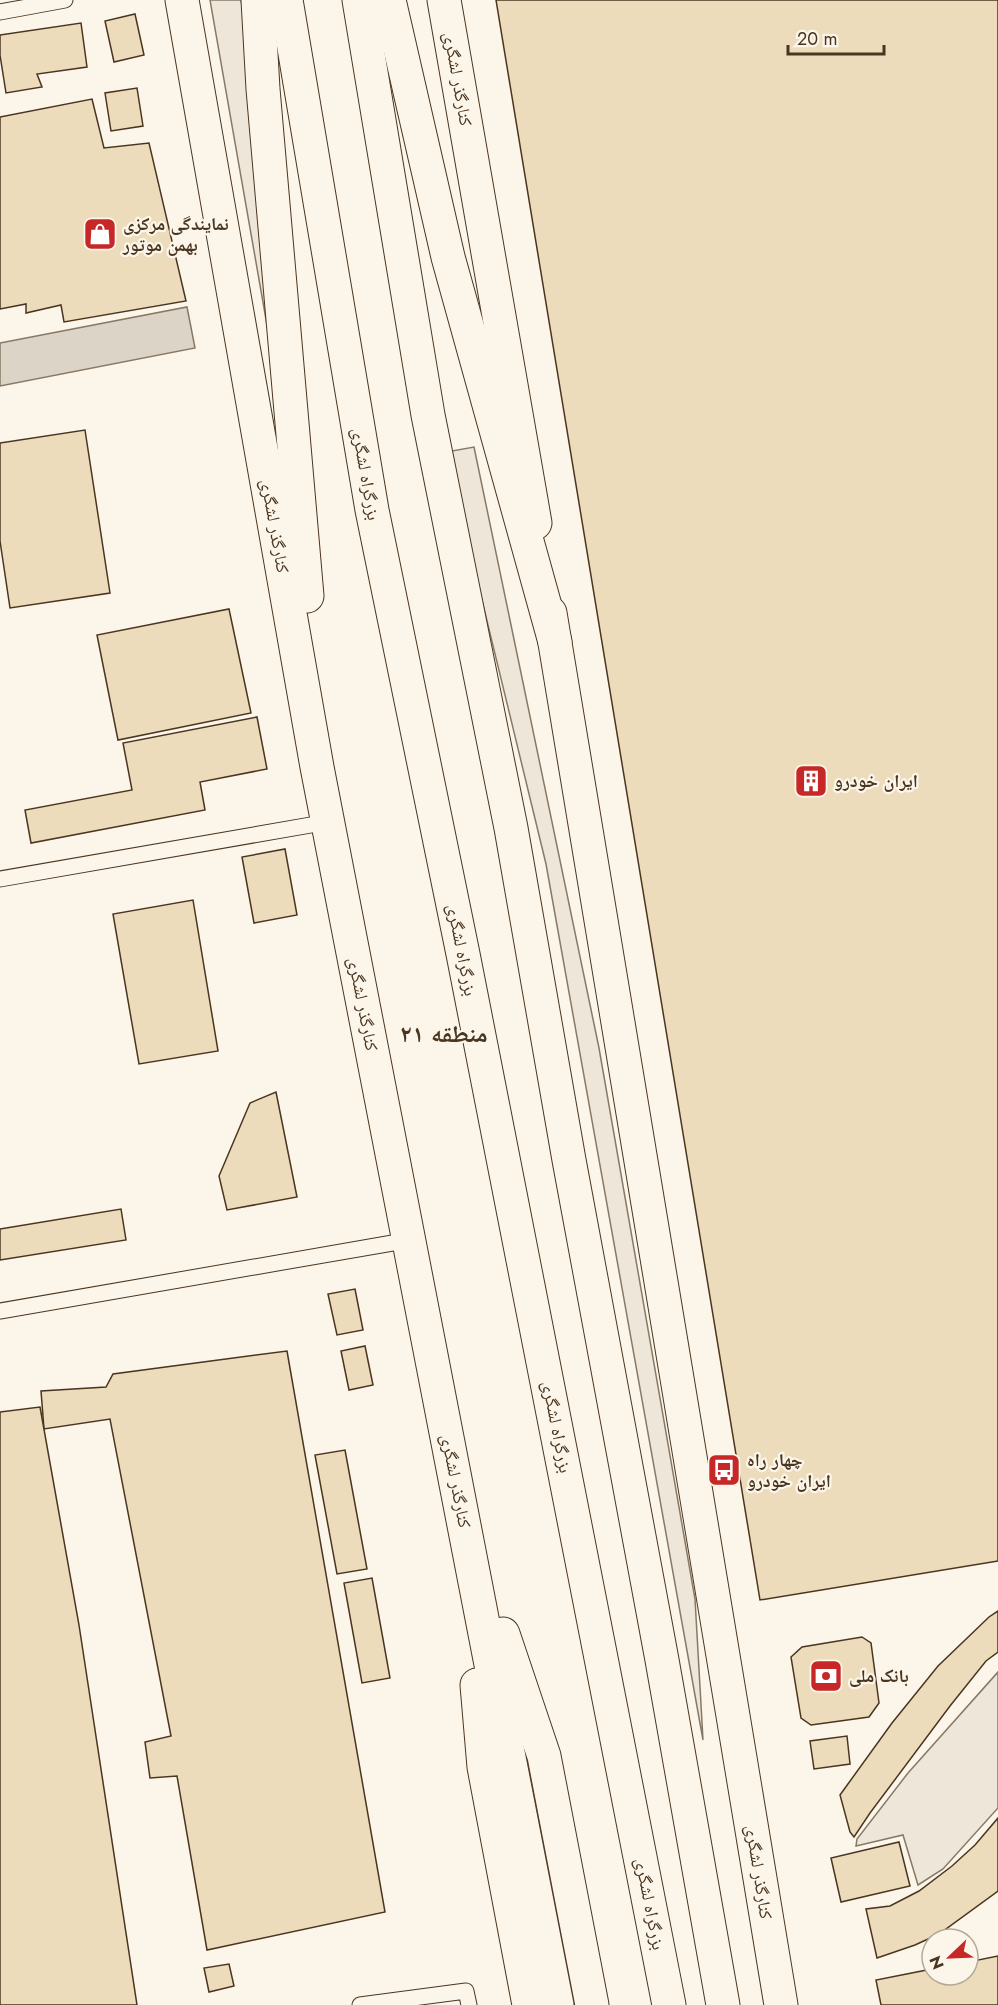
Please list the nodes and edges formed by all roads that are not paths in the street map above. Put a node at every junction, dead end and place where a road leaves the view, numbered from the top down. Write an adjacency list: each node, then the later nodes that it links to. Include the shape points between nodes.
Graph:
1 (65, 0): 8 (lane)
2 (183, 0): 10 (main road, کنارگذر لشگری)
3 (258, 0): 10 (main road, via 310,636)
4 (286, 0): 22 (main road, بزرگراه لشگری, via 372,510)
5 (359, 0): 23 (main road, via 428,415 511,828)
6 (388, 0): 9 (main road, via 448,257)
7 (444, 0): 9 (main road, کنارگذر لشگری)
8 (0, 12)
9 (555, 642): 16 (main road, کنارگذر لشگری)
10 (317, 767): 11 (main road, کنارگذر لشگری)
11 (328, 822): 12 (lane); 13 (main road, کنارگذر لشگری)
12 (0, 879)
13 (410, 1240): 14 (lane); 15 (main road, کنارگذر لشگری)
14 (0, 1311)
15 (461, 1507): 19 (main road, via 484,1767); 20 (main road, کنارگذر لشگری); 21 (main road, via 544,1755)
16 (770, 1943): 24 (main road, کنارگذر لشگری); 25 (main road)
17 (360, 2005): 18 (lane, via 466,1991)
18 (469, 2005)
19 (528, 2005)
20 (557, 2005)
21 (592, 2005)
22 (669, 2005)
23 (723, 2005)
24 (781, 2005)
25 (788, 2005)

